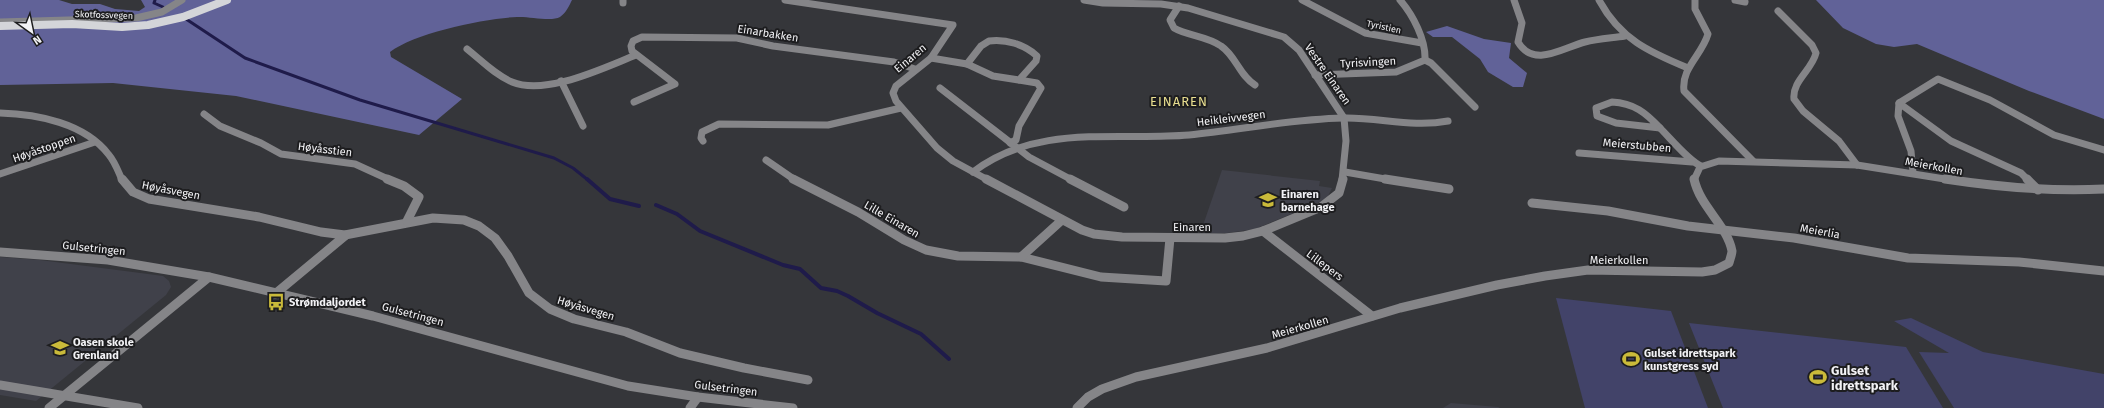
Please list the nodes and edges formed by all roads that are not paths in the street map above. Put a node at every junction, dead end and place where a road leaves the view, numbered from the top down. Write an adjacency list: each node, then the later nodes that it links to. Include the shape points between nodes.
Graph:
1 (182, 0): 15 (street, via 162,12 136,18)
2 (227, 0): 16 (main road, Skotfossvegen, via 183,17 141,26)
3 (785, 0): 21 (street, Einaren, via 954,25)
4 (1084, 0): 11 (street, Vestre Einaren)
5 (1302, 0): 18 (street, Tyristien, via 1366,33)
6 (1400, 0): 18 (street, via 1408,10)
7 (1514, 0): 17 (street, via 1522,23 1518,42 1524,49 1537,55 1552,56 1585,42)
8 (1599, 0): 17 (street, via 1615,26)
9 (1695, 0): 24 (street, via 1696,11 1708,34 1703,47)
10 (1735, 0): 12 (street)
11 (1109, 2): 13 (street, Vestre Einaren)
12 (1745, 2)
13 (1178, 6): 26 (street, Vestre Einaren, via 1284,37 1299,50); 29 (street, via 1171,16 1172,26 1224,48 1242,74)
14 (1778, 11): 49 (street, via 1812,45 1816,53 1811,66 1794,90 1794,100 1801,110 1836,138)
15 (0, 22)
16 (0, 26)
17 (1625, 36): 24 (street)
18 (1422, 43): 22 (street)
19 (467, 49): 28 (street, via 515,83 537,86)
20 (636, 55): 25 (street, Einarbakken, via 631,48 632,44 642,37 721,37 865,57 903,64); 28 (street); 31 (street, via 675,84)
21 (931, 58): 23 (street); 25 (street, Einaren)
22 (1425, 60): 26 (street, Tyrisvingen, via 1396,72); 33 (street)
23 (967, 64): 27 (street, via 993,76); 27 (street, via 981,46 988,42 995,40 1014,44 1032,51 1037,56 1036,61)
24 (1688, 68): 47 (street, via 1682,83 1687,96)
25 (915, 69): 34 (street, Einaren, via 893,89 894,97)
26 (1315, 74): 37 (street, Vestre Einaren)
27 (1019, 80): 43 (street, via 1037,83 1041,88 1019,126)
28 (561, 81): 39 (street)
29 (1255, 85)
30 (940, 88): 43 (street)
31 (634, 102)
32 (1899, 103): 44 (street, via 1938,79 1990,100 2054,135); 53 (street, via 1898,117 1911,150); 57 (street, Meierkollen, via 1951,141 2021,173)
33 (1476, 107)
34 (901, 108): 41 (street, via 828,125 719,124 702,132 701,138); 51 (street, Einaren, via 937,148)
35 (0, 113): 42 (street, Høyåsvegen, via 41,116 59,121 77,129)
36 (204, 114): 61 (street, Høyåsstien, via 220,126 281,154 356,164 409,189 419,197)
37 (1344, 118): 38 (street, Heikleivvegen, via 1417,125); 43 (street, Heikleivvegen, via 1184,135 1075,138); 52 (street, Einaren)
38 (1448, 121)
39 (583, 126)
40 (1660, 128): 40 (street, Meierstubben, via 1643,111 1630,105 1612,103 1596,108 1598,116 1609,121); 48 (street, Meierstubben)
41 (704, 141)
42 (95, 142): 54 (street, Høyåstoppen); 64 (street, Høyåsvegen, via 110,156 125,186 139,196)
43 (1013, 146): 51 (street); 59 (street)
44 (2104, 150)
45 (1579, 153): 48 (street, Meierstubben)
46 (766, 160): 67 (street, Lille Einaren, via 792,178 914,245 958,256)
47 (1753, 161): 49 (street, Meierkollen); 50 (street, Meierkollen, via 1718,161)
48 (1692, 162): 50 (street, Meierstubben)
49 (1857, 165): 53 (street, Meierkollen)
50 (1701, 166): 62 (street, Meierkollen, via 1695,173 1695,189)
51 (973, 172): 60 (street, Einaren)
52 (1344, 172): 55 (street); 63 (street, Einaren, via 1339,193 1327,204)
53 (1913, 173): 57 (street, Meierkollen, via 1968,183)
54 (0, 174)
55 (1449, 189)
56 (2104, 189): 57 (street, Meierkollen)
57 (2038, 190)
58 (1532, 202): 62 (street, Meierlia, via 1608,210 1669,223)
59 (1124, 207)
60 (1062, 220): 65 (street, Einaren, via 1082,230 1106,236); 67 (street)
61 (407, 221): 64 (street, Høyåsvegen); 72 (street, Høyåsvegen, via 444,218 479,226 494,236 536,301 557,312 628,332 680,353)
62 (1721, 229): 68 (street, Meierlia, via 1794,238 1908,258 2019,262); 71 (street, Meierkollen, via 1733,251 1732,257 1717,270 1689,273 1580,271 1482,289)
63 (1263, 231): 65 (street, Einaren, via 1225,238); 71 (street, Lillepers)
64 (346, 235): 70 (street, Høyåsvegen)
65 (1170, 238): 67 (street, Lille Einaren, via 1166,281 1102,277)
66 (0, 252): 69 (street, Gulsetringen, via 108,260)
67 (1021, 257)
68 (2104, 271)
69 (209, 276): 70 (street, Gulsetringen); 74 (street)
70 (275, 294): 75 (street, Gulsetringen, via 381,318 628,386)
71 (1372, 316): 80 (street, Meierkollen, via 1287,343 1128,380 1088,396)
72 (808, 380)
73 (0, 385): 74 (street)
74 (65, 395): 76 (street); 77 (street)
75 (698, 397): 78 (street); 79 (street, Gulsetringen)
76 (49, 408)
77 (138, 408)
78 (690, 408)
79 (793, 408)
80 (1077, 408)

